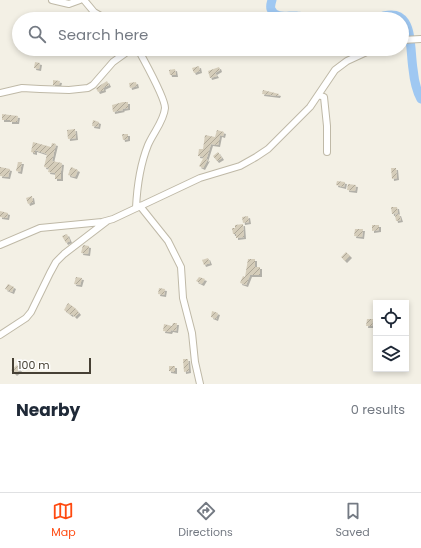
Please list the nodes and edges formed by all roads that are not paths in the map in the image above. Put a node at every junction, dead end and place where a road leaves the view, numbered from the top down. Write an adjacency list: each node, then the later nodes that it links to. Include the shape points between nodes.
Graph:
1 (52, 0): 2 (street, via 68,4)
2 (80, 0)
3 (84, 0): 4 (street)
4 (94, 12)
5 (409, 39): 6 (street)
6 (421, 39)
7 (121, 56): 10 (street, via 88,88 22,88)
8 (141, 56): 13 (street, via 161,96 164,108 142,165 137,188)
9 (358, 56): 11 (street, via 335,70)
10 (0, 93)
11 (318, 96): 12 (street, via 324,97); 13 (street, via 268,149 256,157 240,166 200,178)
12 (327, 152)
13 (138, 207): 14 (street); 17 (street, via 168,241 181,267 183,298 192,333)
14 (108, 220): 15 (street, via 40,228); 16 (street, via 56,262 31,312)
15 (0, 245)
16 (0, 335)
17 (200, 384)

